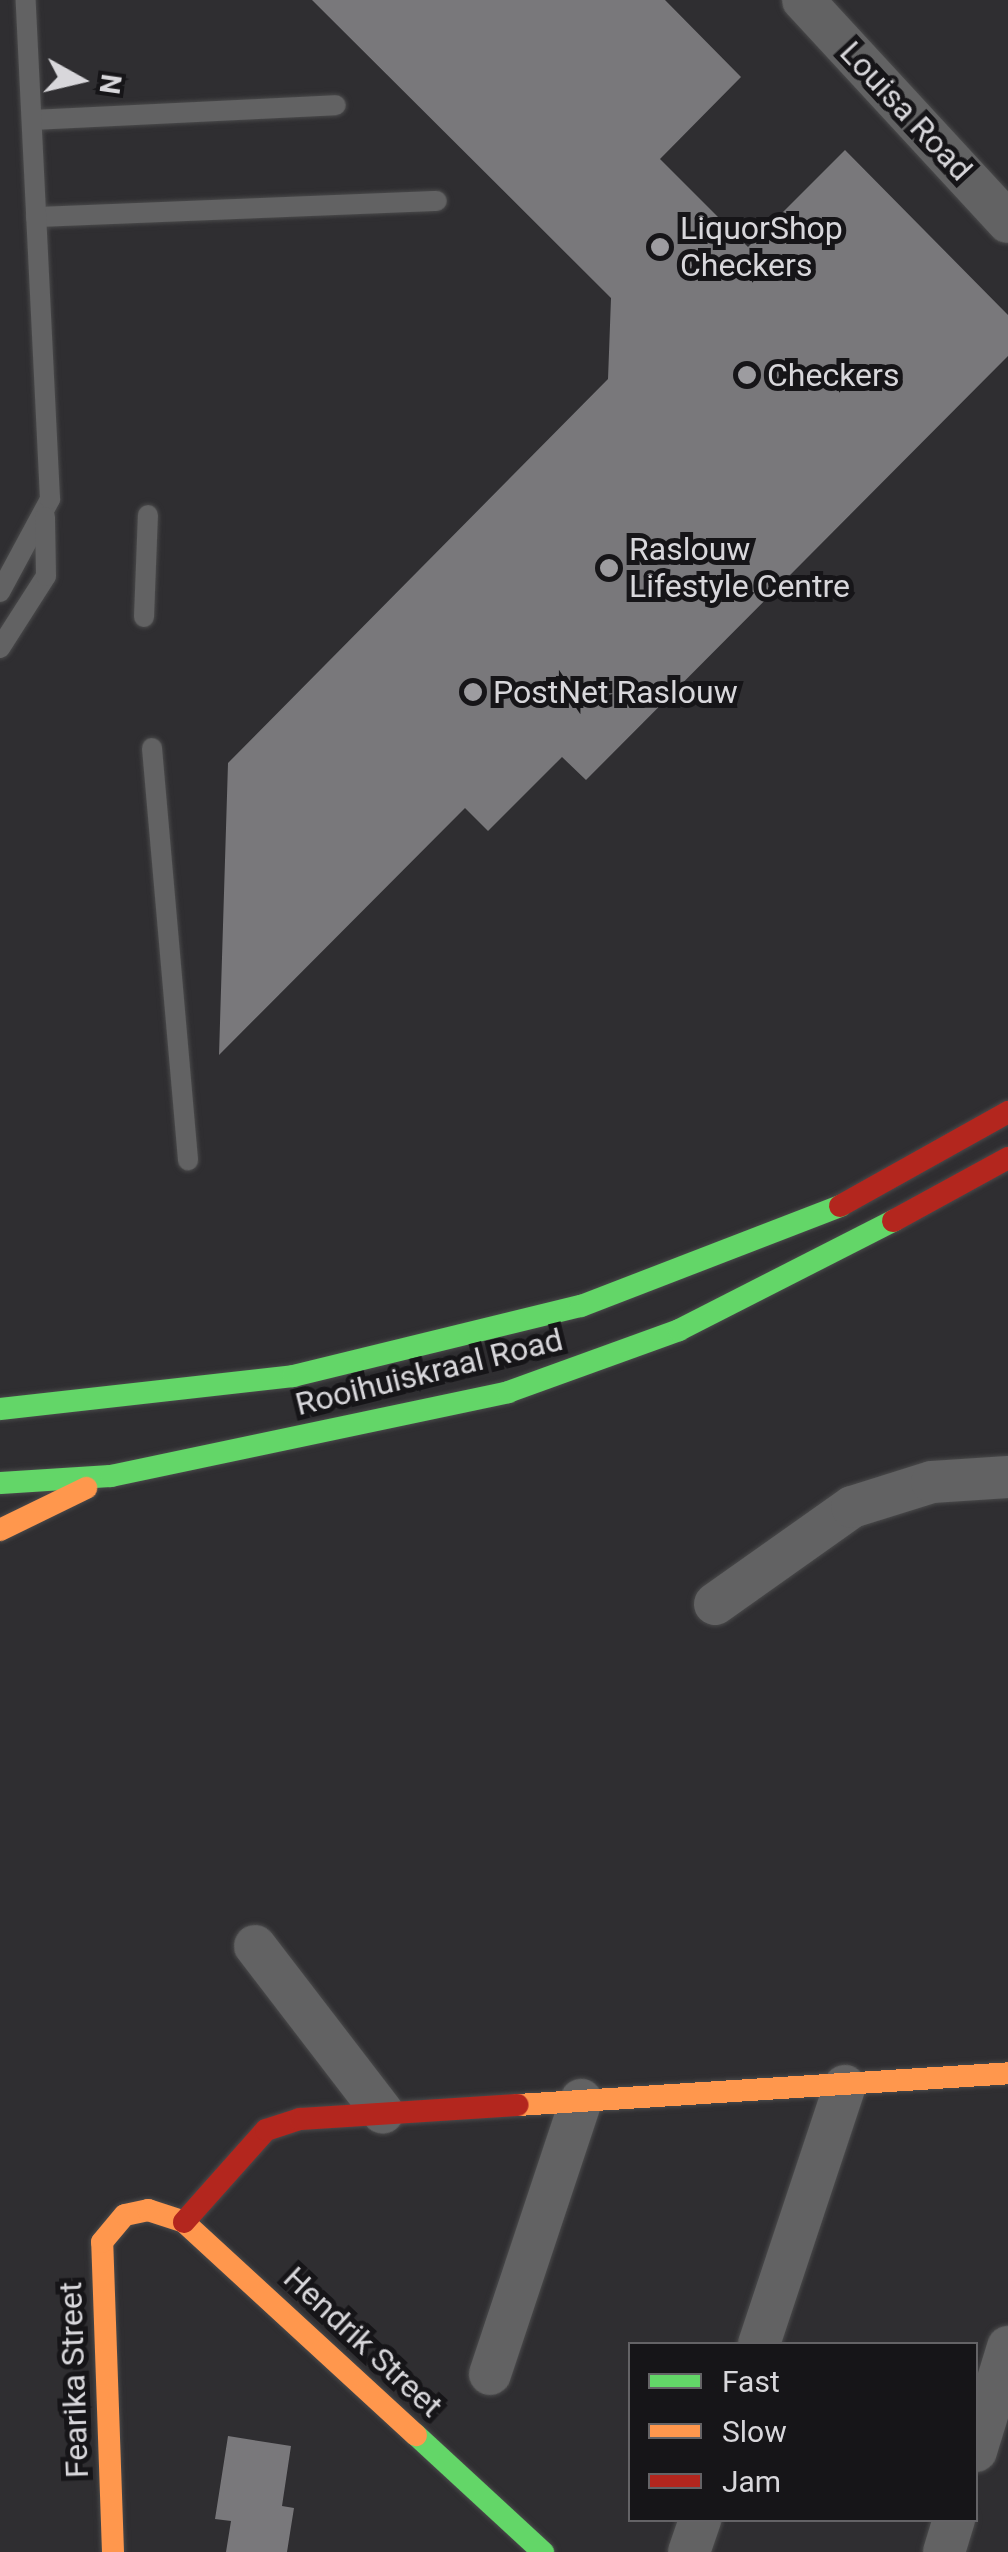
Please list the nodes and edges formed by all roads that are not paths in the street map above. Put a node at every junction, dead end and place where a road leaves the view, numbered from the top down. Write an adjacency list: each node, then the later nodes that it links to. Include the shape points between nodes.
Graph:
1 (26, 0): 4 (lane)
2 (804, 0): 7 (street, Louisa Road)
3 (336, 105): 4 (lane)
4 (32, 120): 6 (lane)
5 (437, 200): 6 (lane)
6 (36, 217): 9 (lane)
7 (1008, 222)
8 (148, 515): 11 (lane)
9 (45, 517): 10 (lane); 12 (lane, via 46,576)
10 (0, 592)
11 (144, 617)
12 (0, 648)
13 (152, 748): 16 (lane)
14 (1008, 1112): 17 (main road, Rooihuiskraal Road, via 830,1212 581,1306 293,1376)
15 (1008, 1158): 18 (main road, Rooihuiskraal Road, via 884,1233 599,1362 446,1407)
16 (188, 1160)
17 (0, 1409)
18 (111, 1476): 20 (main road, Rooihuiskraal Road); 21 (main road)
19 (1008, 1476): 22 (street, via 932,1482 852,1507)
20 (0, 1483)
21 (0, 1530)
22 (715, 1604)
23 (255, 1946): 27 (street)
24 (1008, 2073): 25 (main road)
25 (845, 2086): 26 (main road); 29 (street)
26 (581, 2100): 27 (main road); 31 (street)
27 (383, 2113): 28 (main road, via 300,2118 266,2130)
28 (184, 2222): 35 (main road, Fearika Street, via 148,2210 124,2215 102,2242); 36 (main road, Hendrik Street)
29 (760, 2342)
30 (1008, 2347): 32 (street)
31 (490, 2374)
32 (978, 2445)
33 (699, 2522): 37 (street)
34 (953, 2522): 38 (street)
35 (113, 2552)
36 (543, 2552)
37 (689, 2552)
38 (944, 2552)

